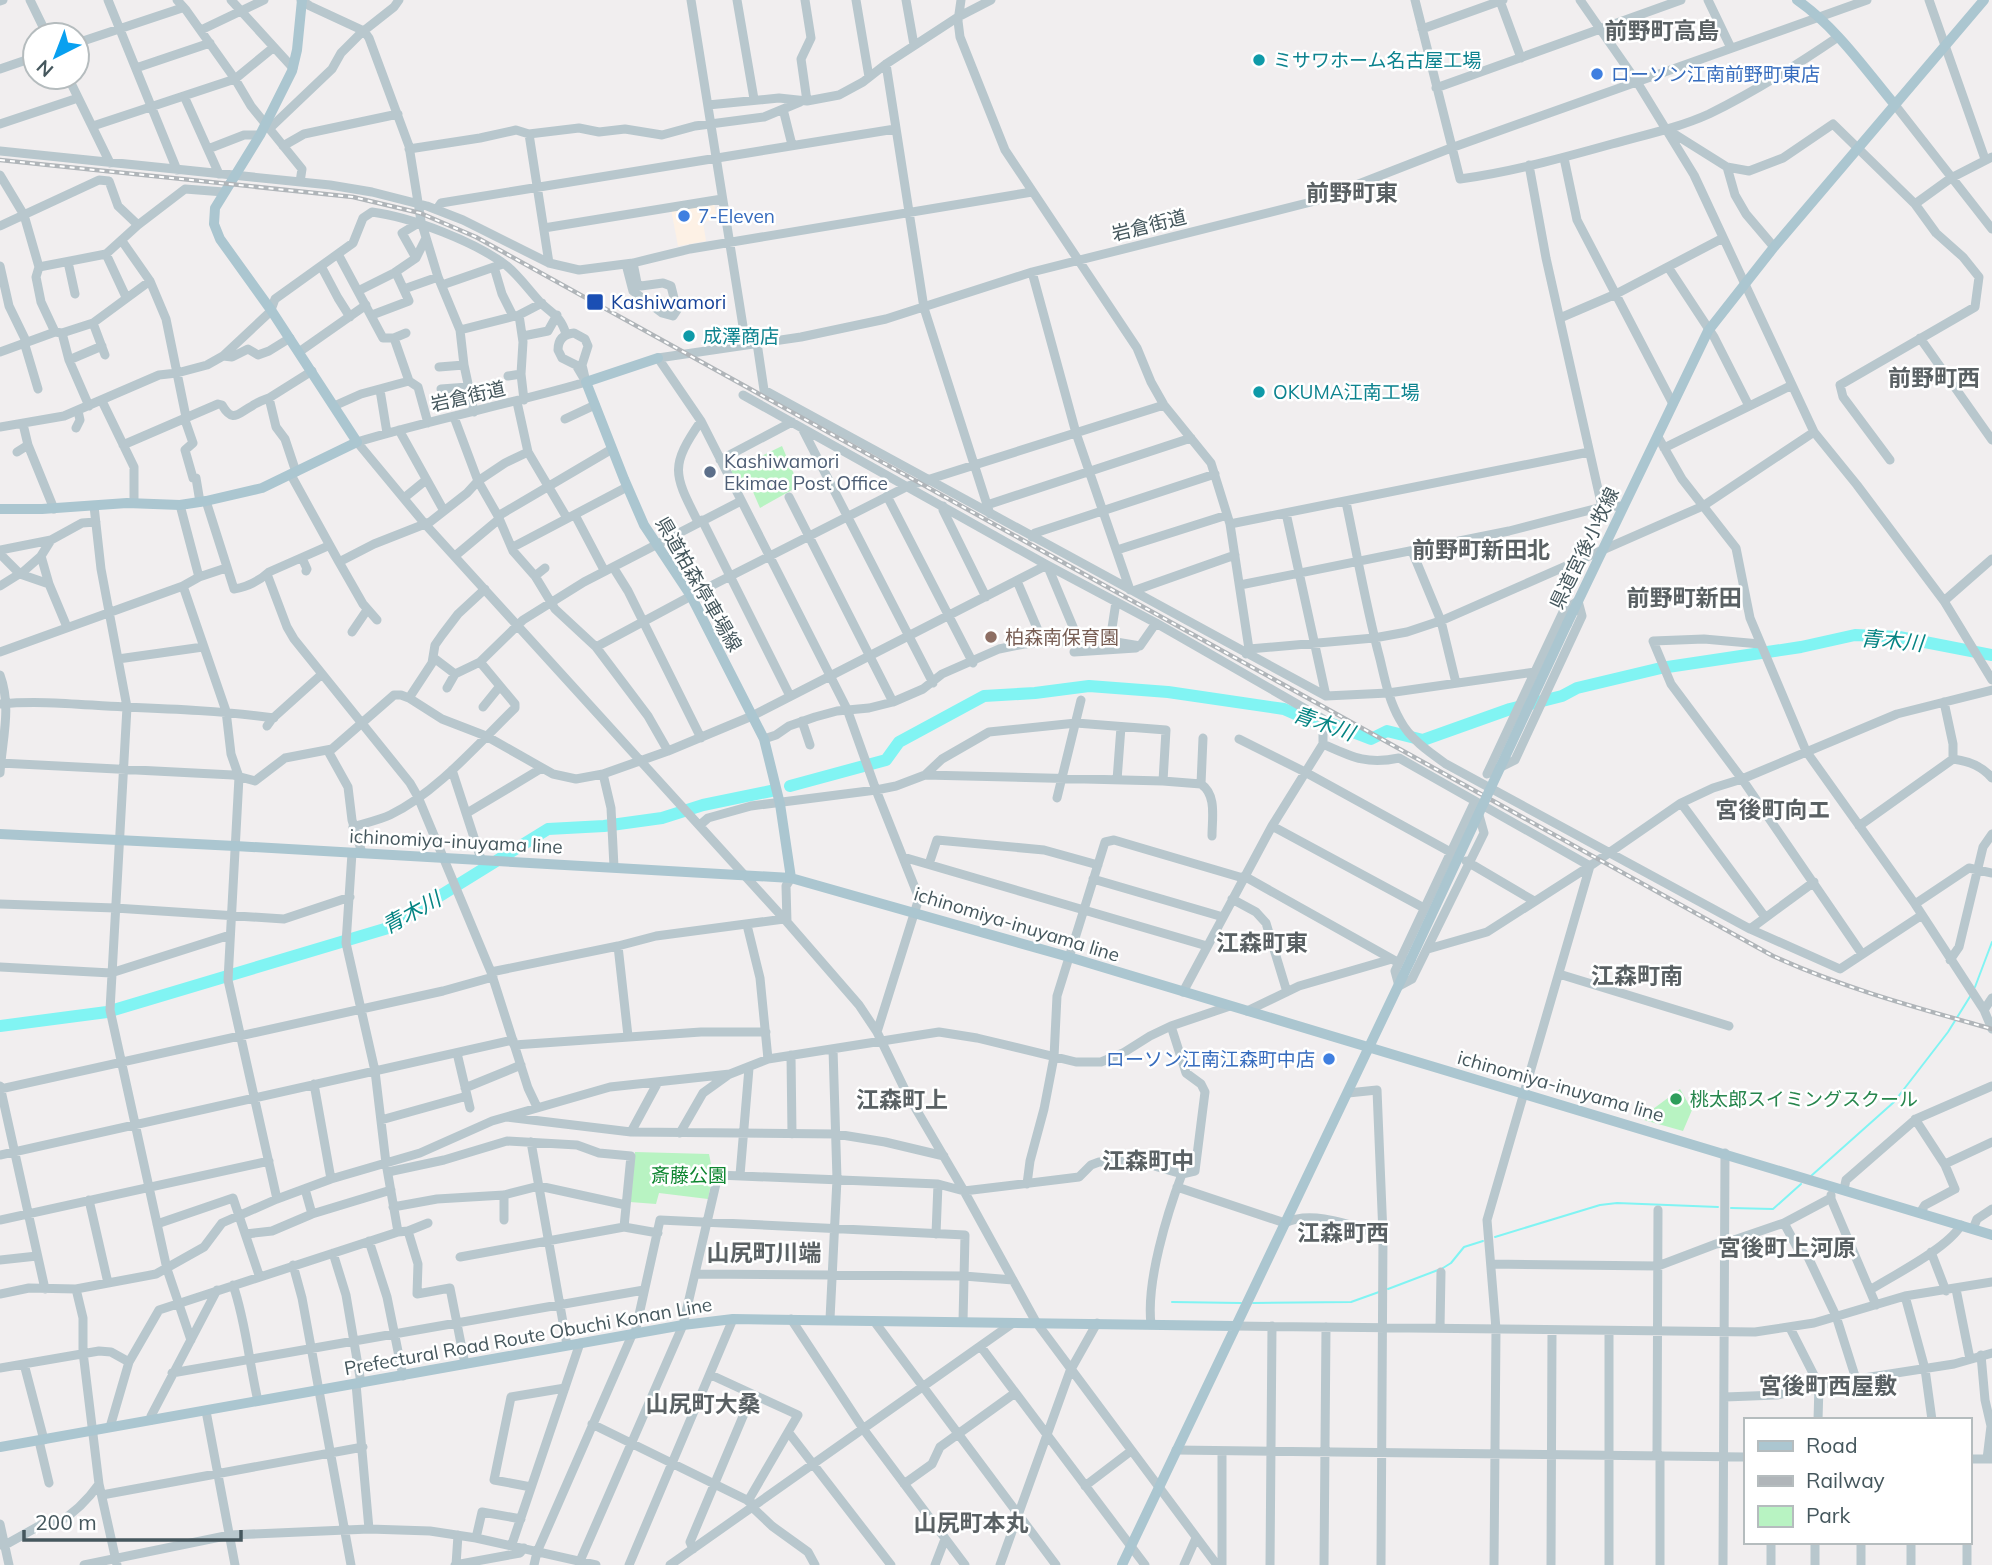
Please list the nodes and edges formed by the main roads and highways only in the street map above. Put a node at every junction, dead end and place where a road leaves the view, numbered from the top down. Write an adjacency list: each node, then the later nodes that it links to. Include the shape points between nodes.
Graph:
1 (302, 0): 6 (main road, via 293,68 265,129 224,192 214,213 215,230 357,442 262,488 203,501)
2 (1797, 0): 4 (main road, via 1838,37)
3 (1983, 0): 4 (main road, 県道宮後小牧線)
4 (1895, 104): 9 (main road, 県道宮後小牧線, bridge, via 1709,331)
5 (658, 359): 8 (main road, 県道柏森停車場線, via 586,382 644,525 691,596 764,739)
6 (0, 509)
7 (0, 834): 8 (main road, ichinomiya-inuyama line)
8 (791, 878): 9 (main road, ichinomiya-inuyama line)
9 (1368, 1047): 10 (main road, ichinomiya-inuyama line); 11 (main road)
10 (1992, 1234)
11 (1235, 1326): 12 (main road, Prefectural Road Route Obuchi Konan Line, via 733,1319); 13 (main road)
12 (0, 1447)
13 (1122, 1565)

